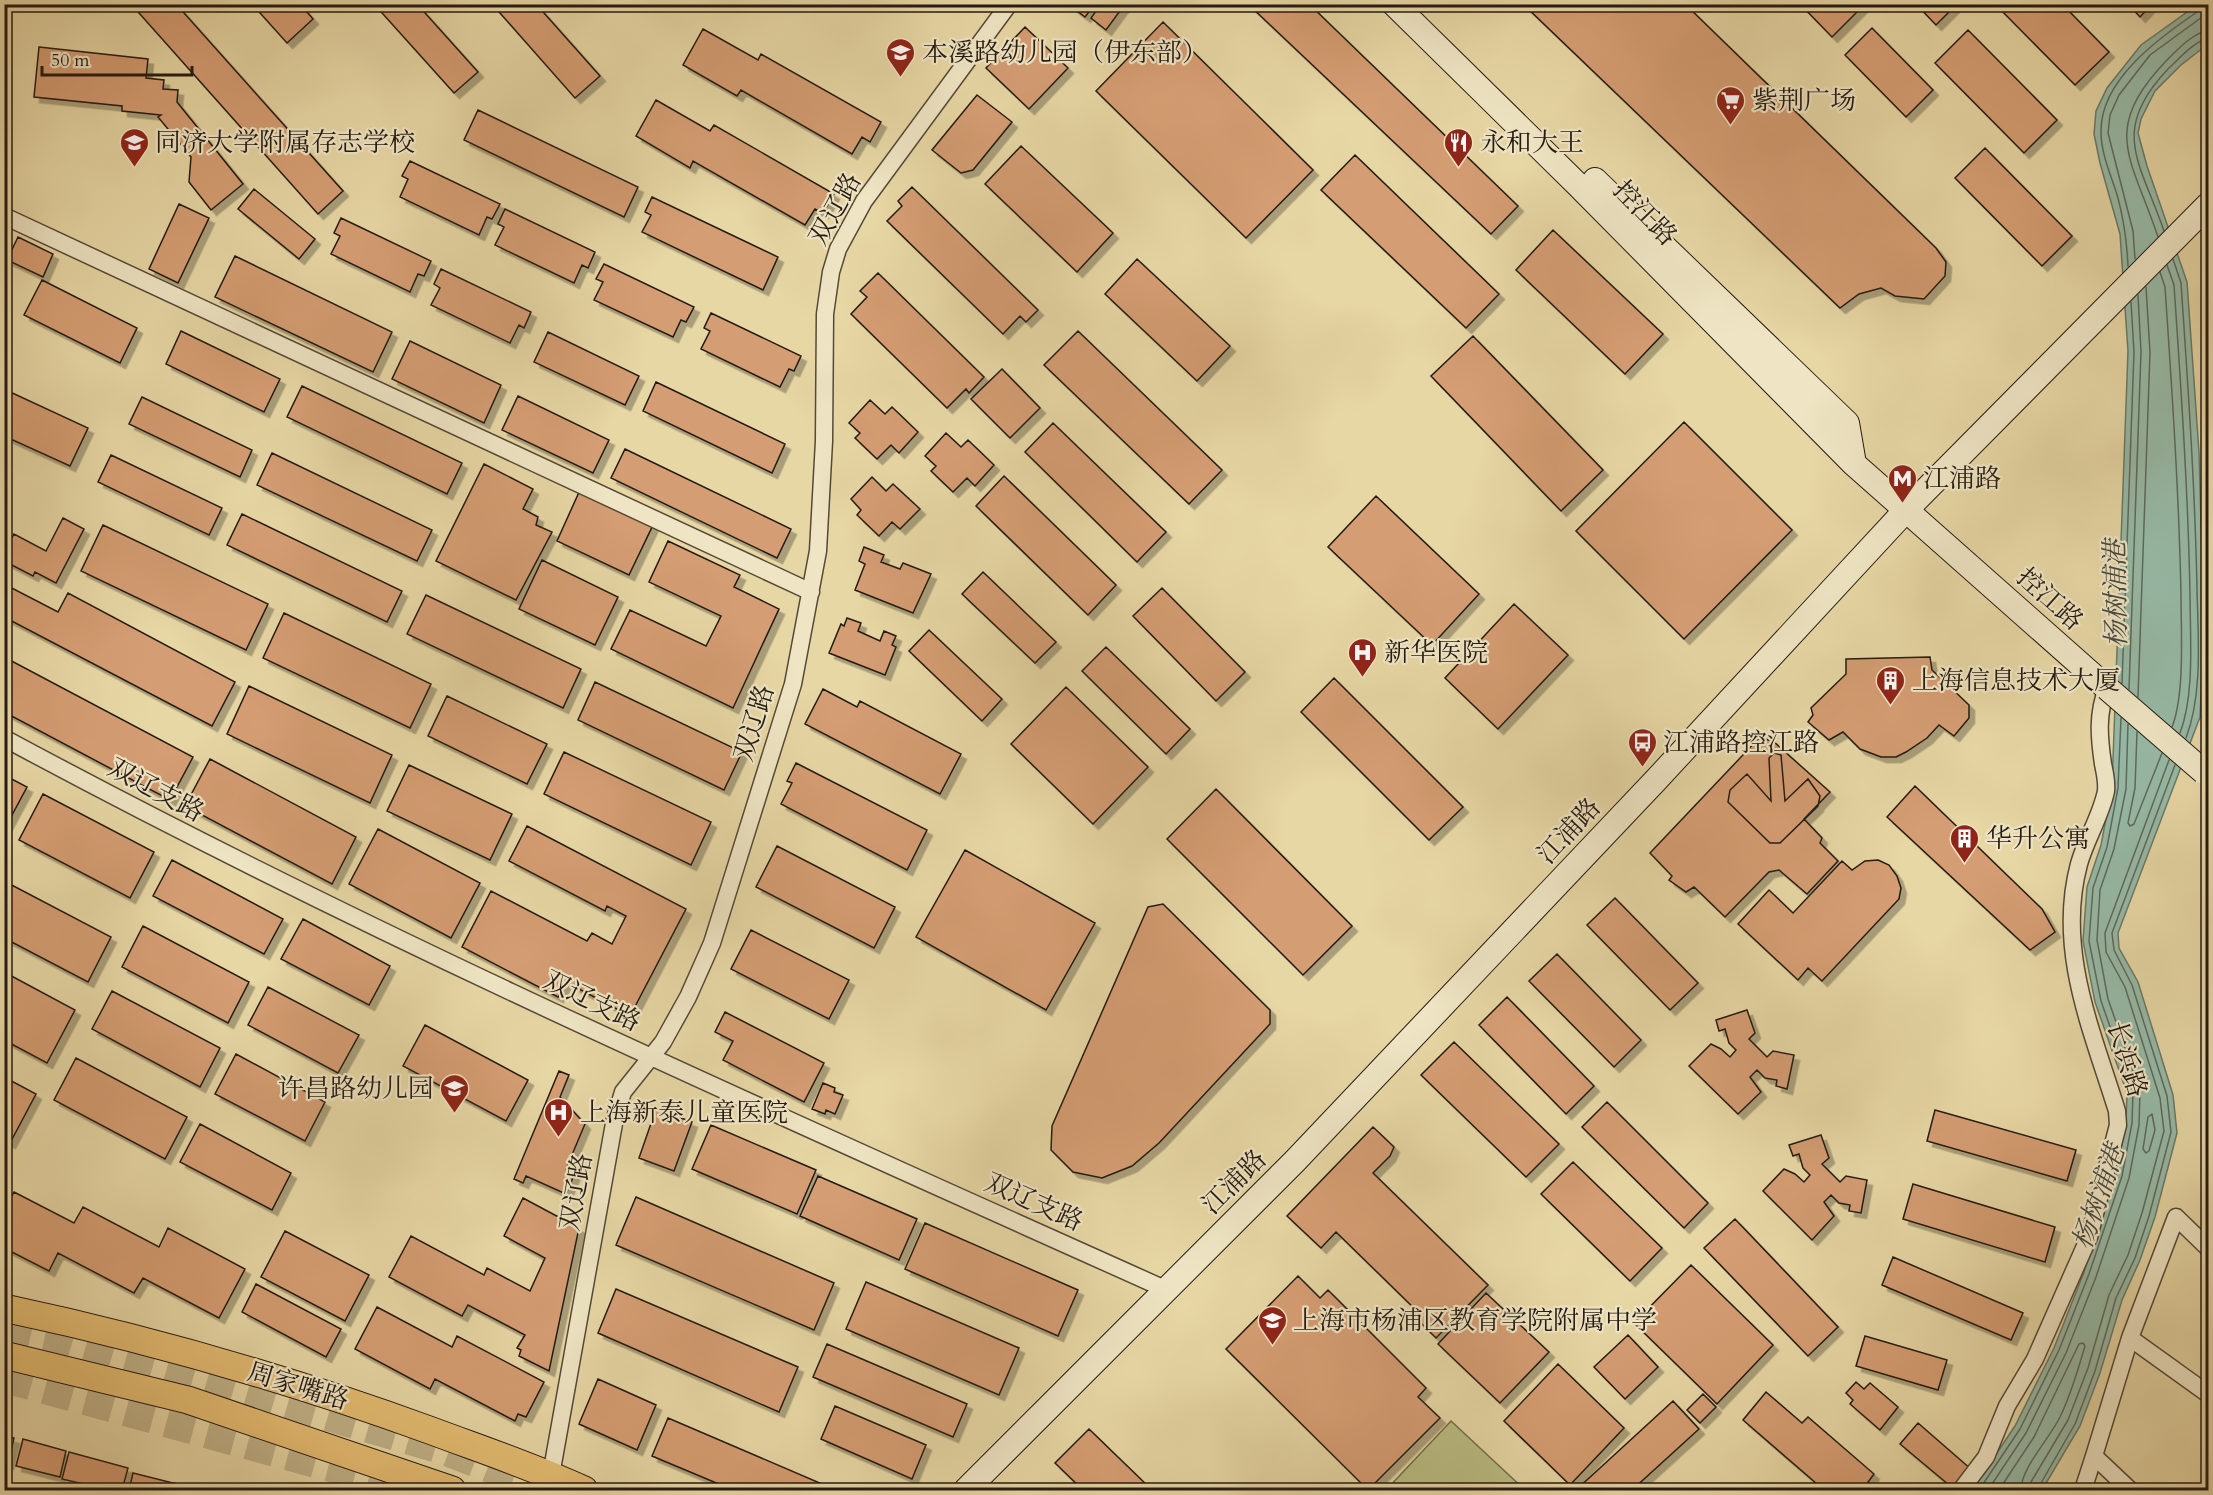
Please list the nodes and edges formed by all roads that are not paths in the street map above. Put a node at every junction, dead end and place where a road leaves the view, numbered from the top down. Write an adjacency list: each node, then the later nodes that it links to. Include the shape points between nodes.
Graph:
1 (1010, 4): 8 (street, 双辽路, via 864,201 838,249 825,314 824,441 819,540)
2 (1394, 4): 6 (main road, 控江路)
3 (1411, 4): 6 (main road, 控江路, via 1847,423)
4 (2208, 205): 7 (main road, 江浦路)
5 (4, 216): 8 (street)
6 (1854, 464): 7 (main road, 控江路)
7 (1907, 509): 9 (main road, 控江路); 14 (main road, 江浦路, via 1376,1076)
8 (811, 592): 12 (street, 双辽路, via 793,684 712,943 688,997)
9 (2107, 688): 11 (main road, 控江路, bridge); 24 (street, 长浜路, via 2100,706 2099,732 2106,792 2079,864 2070,928 2079,991 2118,1125 2089,1238 1986,1457)
10 (4, 738): 12 (street, 双辽支路, via 205,844)
11 (2206, 774)
12 (651, 1058): 14 (street, 双辽支路); 20 (street, 双辽路, via 623,1092 615,1118)
13 (2208, 1248): 16 (street, via 2176,1217)
14 (1167, 1290): 23 (main road, 江浦路)
15 (4, 1308): 20 (main road, 周家嘴路, via 190,1352 366,1407)
16 (2130, 1338): 18 (street); 19 (street)
17 (4, 1355): 21 (main road, 周家嘴路, via 188,1400)
18 (2208, 1394)
19 (2094, 1456): 25 (street); 26 (street)
20 (551, 1475): 22 (main road, 周家嘴路)
21 (452, 1491)
22 (584, 1491)
23 (966, 1491)
24 (1961, 1491)
25 (2083, 1491)
26 (2130, 1491)

